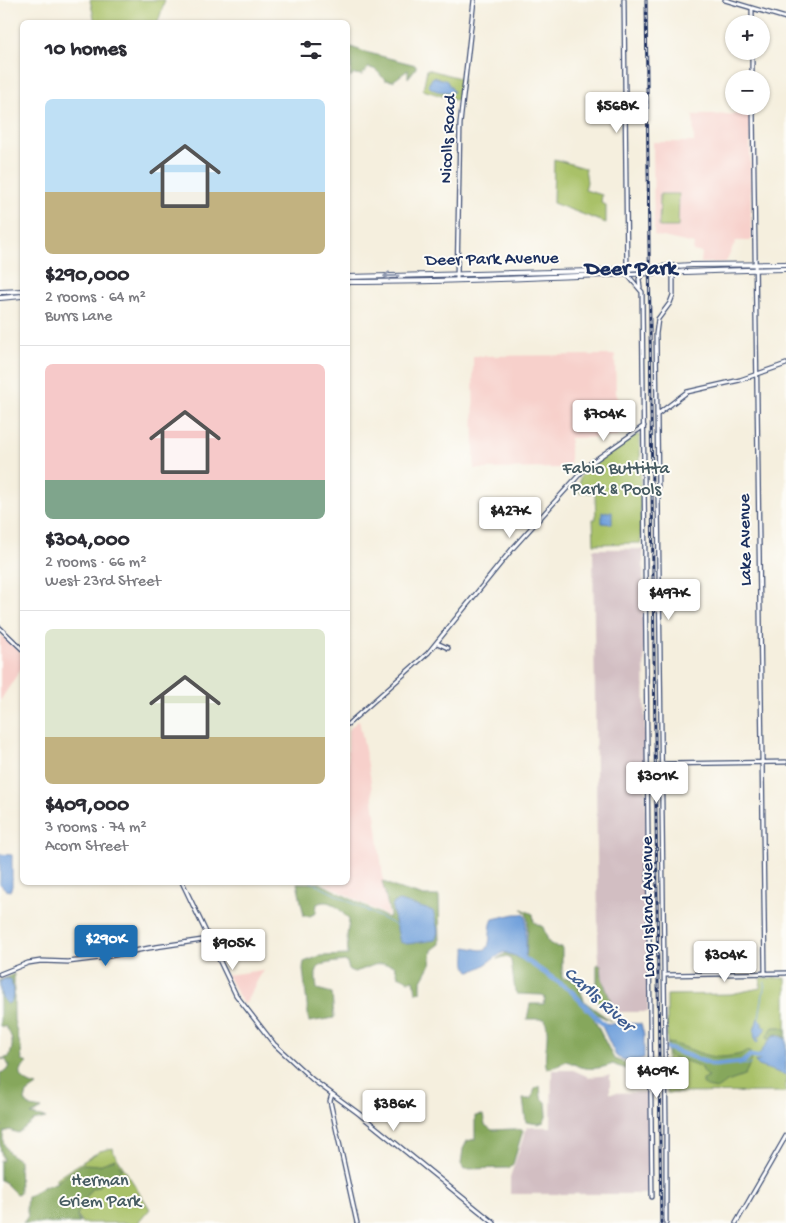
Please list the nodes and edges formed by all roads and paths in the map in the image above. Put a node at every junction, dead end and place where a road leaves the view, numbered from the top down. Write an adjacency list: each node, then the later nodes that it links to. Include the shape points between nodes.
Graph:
1 (474, 0): 17 (street, Nicolls Road, via 460,124)
2 (624, 0): 13 (street)
3 (725, 0): 4 (street)
4 (752, 8): 5 (street); 6 (street)
5 (752, 15)
6 (786, 18)
7 (753, 115): 8 (street, Lake Avenue)
8 (756, 264): 9 (main road, Deer Park Avenue); 10 (main road, Deer Park Avenue); 12 (street, Lake Avenue)
9 (786, 264)
10 (673, 266): 13 (main road, Deer Park Avenue); 15 (street, Long Island Avenue)
11 (786, 269): 12 (main road, Deer Park Avenue)
12 (756, 270): 15 (main road, Deer Park Avenue); 28 (street, Lake Avenue)
13 (628, 271): 14 (main road, Deer Park Avenue); 16 (main road, Deer Park Avenue); 19 (main road, Deer Park Avenue); 24 (street)
14 (562, 272): 17 (main road, Deer Park Avenue); 19 (main road)
15 (673, 272): 16 (main road, Deer Park Avenue); 29 (street, Long Island Avenue, via 673,295 658,319 656,334)
16 (643, 273): 24 (street, via 638,280)
17 (458, 275): 18 (main road, Deer Park Avenue, one-way to 18); 20 (street, Nicolls Road)
18 (350, 277)
19 (552, 278): 20 (main road, Deer Park Avenue)
20 (457, 280): 21 (main road, Deer Park Avenue)
21 (350, 282)
22 (20, 291): 23 (main road)
23 (0, 292)
24 (642, 292): 30 (street)
25 (20, 296): 26 (main road)
26 (0, 298)
27 (786, 364): 28 (street)
28 (758, 373): 29 (street, via 687,392); 37 (street, Lake Avenue)
29 (657, 414): 38 (street, Long Island Avenue)
30 (644, 426): 32 (street, via 588,465 513,548); 47 (street)
31 (0, 628): 33 (street)
32 (437, 642): 34 (street); 35 (street)
33 (20, 647)
34 (448, 648)
35 (350, 722)
36 (786, 762): 37 (street)
37 (762, 763): 38 (street); 42 (street, Lake Avenue)
38 (661, 764): 44 (street, Long Island Avenue)
39 (183, 885): 40 (street)
40 (209, 939): 41 (street, via 100,958 28,963); 45 (street, via 236,995 262,1031 289,1059)
41 (0, 974)
42 (765, 974): 43 (street); 44 (street)
43 (786, 974)
44 (664, 975): 50 (street, Long Island Avenue)
45 (332, 1094): 48 (street, via 330,1101); 49 (street)
46 (786, 1136): 51 (street)
47 (652, 1197)
48 (357, 1223)
49 (494, 1223)
50 (666, 1223)
51 (736, 1223)

